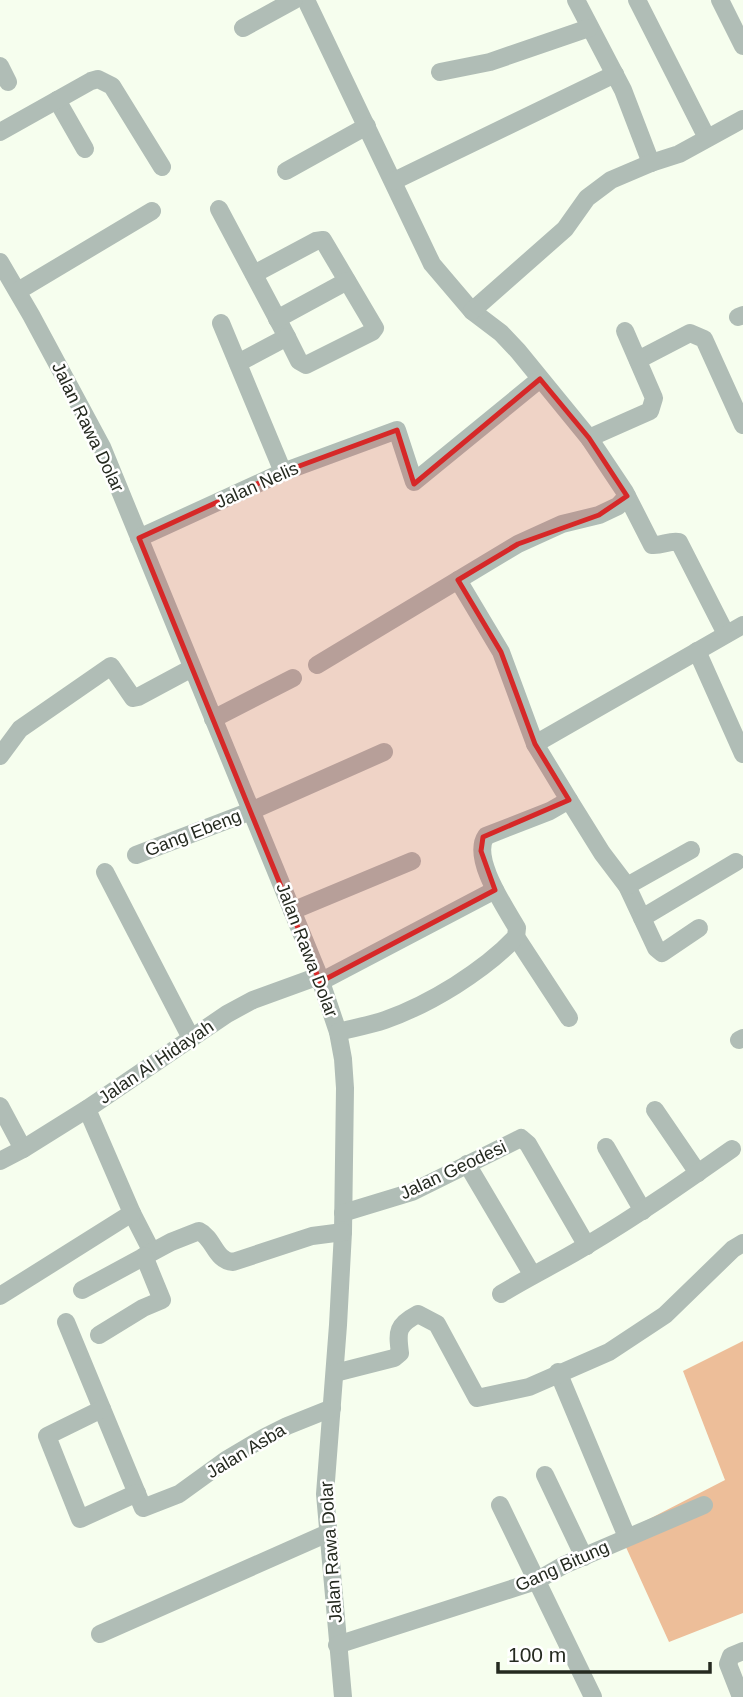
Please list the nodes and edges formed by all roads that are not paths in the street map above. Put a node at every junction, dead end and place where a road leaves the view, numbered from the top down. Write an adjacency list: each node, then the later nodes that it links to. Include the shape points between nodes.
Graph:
1 (294, 0): 6 (street)
2 (306, 0): 13 (street)
3 (576, 0): 7 (street)
4 (637, 0): 15 (street)
5 (720, 0): 8 (street)
6 (243, 28)
7 (589, 28): 9 (street, via 490,62); 10 (street)
8 (743, 46)
9 (440, 72)
10 (615, 74): 17 (street); 20 (street)
11 (57, 100): 14 (street); 16 (street); 18 (street, via 91,81 105,81)
12 (743, 119): 15 (street)
13 (367, 126): 19 (street); 20 (street)
14 (0, 131)
15 (706, 138): 17 (street)
16 (85, 149)
17 (651, 163): 27 (street, via 611,180 587,198 565,229)
18 (162, 167)
19 (286, 172)
20 (394, 181): 27 (street, via 432,264)
21 (219, 209): 24 (street)
22 (152, 211): 26 (street)
23 (0, 262): 26 (street, Jalan Rawa Dolar)
24 (254, 274): 25 (street, via 323,240); 28 (street)
25 (347, 281): 28 (street); 31 (street, via 374,328 372,332 306,365 299,361)
26 (18, 291): 39 (street, Jalan Rawa Dolar, via 102,447)
27 (472, 311): 34 (street, via 501,333)
28 (277, 319): 31 (street)
29 (221, 323): 33 (street)
30 (625, 331): 32 (street)
31 (287, 337): 33 (street)
32 (638, 360): 35 (street, via 690,333 704,340); 36 (street, via 653,407)
33 (238, 363): 37 (street)
34 (540, 379): 36 (street); 37 (street, Jalan Nelis, via 414,482 397,430)
35 (743, 425)
36 (589, 438): 38 (street)
37 (283, 472): 39 (street, Jalan Nelis)
38 (627, 496): 40 (street, via 599,515 562,524 518,544); 42 (street, via 652,545 679,542)
39 (139, 538): 45 (street, Jalan Rawa Dolar)
40 (458, 580): 44 (street); 48 (street, via 501,652)
41 (743, 625): 42 (street)
42 (726, 634): 43 (street)
43 (697, 652): 48 (street); 50 (street)
44 (317, 665)
45 (192, 668): 47 (street, Jalan Rawa Dolar); 51 (street, via 132,698 111,666 20,729)
46 (293, 678): 47 (street)
47 (213, 719): 53 (street, Jalan Rawa Dolar)
48 (534, 744): 52 (street)
49 (384, 752): 53 (street, Gang Ebeng)
50 (743, 754)
51 (0, 756)
52 (569, 800): 59 (street); 60 (street, via 486,836 481,851)
53 (251, 811): 55 (street, Gang Ebeng); 61 (street, Jalan Rawa Dolar)
54 (691, 850): 59 (street)
55 (136, 855)
56 (412, 861): 61 (street)
57 (736, 862): 62 (street)
58 (105, 872): 68 (street)
59 (627, 886): 62 (street)
60 (495, 890): 64 (street, via 517,928); 65 (street, Jalan Al Hidayah)
61 (292, 911): 65 (street, Jalan Rawa Dolar)
62 (642, 918): 63 (street, via 662,953)
63 (699, 928)
64 (516, 937): 66 (street); 67 (street, via 499,956 433,998 386,1020)
65 (320, 979): 67 (street, Jalan Rawa Dolar); 68 (street, Jalan Al Hidayah, via 253,1000)
66 (569, 1018)
67 (338, 1032): 80 (street, Jalan Rawa Dolar, via 345,1088)
68 (191, 1038): 70 (street, Jalan Al Hidayah)
69 (0, 1106): 73 (street)
70 (87, 1109): 73 (street, Jalan Al Hidayah); 79 (street)
71 (655, 1110): 77 (street)
72 (606, 1147): 78 (street)
73 (23, 1149): 75 (street, Jalan Al Hidayah)
74 (732, 1149): 77 (street)
75 (0, 1161)
76 (467, 1164): 80 (street, Jalan Geodesi); 82 (street, Jalan Geodesi, via 523,1138); 84 (street)
77 (698, 1173): 78 (street)
78 (643, 1211): 82 (street)
79 (132, 1213): 83 (street); 87 (street)
80 (343, 1223): 83 (street, Jalan Geodesi, via 233,1262 221,1258 206,1234 199,1231); 91 (street, Jalan Rawa Dolar)
81 (743, 1243): 90 (street, via 665,1315 609,1352)
82 (587, 1246): 84 (street)
83 (148, 1254): 85 (street); 89 (street, via 162,1300)
84 (532, 1274): 86 (street)
85 (82, 1290)
86 (501, 1294)
87 (0, 1296)
88 (66, 1322): 93 (street)
89 (99, 1335)
90 (558, 1372): 91 (street, via 529,1387 477,1398 437,1324 418,1314 399,1328 400,1353 394,1358); 99 (street)
91 (335, 1373): 92 (street, Jalan Rawa Dolar)
92 (332, 1408): 95 (street, Jalan Asba, via 265,1437 167,1500 143,1508); 98 (street, Jalan Rawa Dolar, via 325,1494)
93 (102, 1409): 95 (street); 95 (street, via 47,1436 80,1519)
94 (545, 1475): 100 (street)
95 (137, 1493)
96 (500, 1505): 101 (street)
97 (704, 1505): 99 (street, Gang Bitung)
98 (328, 1533): 102 (street); 103 (street, Jalan Rawa Dolar)
99 (627, 1537): 100 (street, Gang Bitung)
100 (584, 1557): 101 (street, Gang Bitung)
101 (536, 1581): 103 (street, Gang Bitung); 106 (street)
102 (100, 1634)
103 (337, 1645): 105 (street, Jalan Rawa Dolar)
104 (743, 1651): 107 (street, via 731,1656 728,1664)
105 (343, 1697)
106 (593, 1697)
107 (741, 1697)

